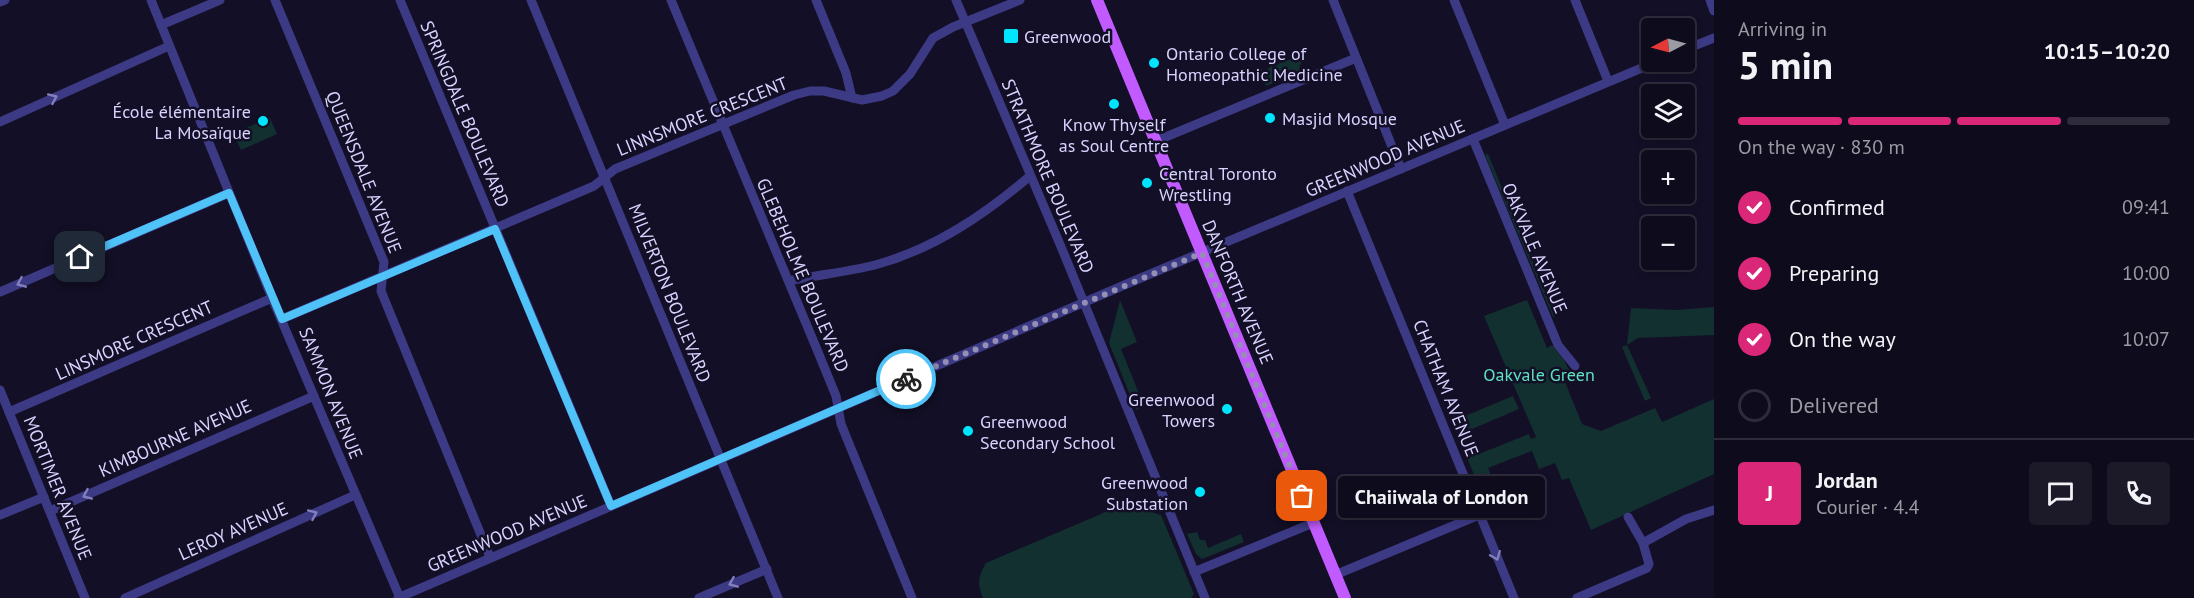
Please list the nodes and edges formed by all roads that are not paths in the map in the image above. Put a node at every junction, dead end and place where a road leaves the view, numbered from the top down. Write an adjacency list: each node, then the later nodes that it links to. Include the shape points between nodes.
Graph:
1 (5, 0): 16 (street)
2 (151, 0): 19 (street, SAMMON AVENUE)
3 (220, 0): 19 (street)
4 (275, 0): 39 (street, QUEENSDALE AVENUE, via 384,262)
5 (400, 0): 37 (street, SPRINGDALE BOULEVARD)
6 (531, 0): 34 (street, MILVERTON BOULEVARD)
7 (671, 0): 29 (street, GLEBEHOLME BOULEVARD)
8 (816, 0): 26 (street)
9 (956, 0): 18 (street, STRATHMORE BOULEVARD)
10 (1020, 0): 18 (street, LINNSMORE CRESCENT)
11 (1097, 0): 31 (main road, DANFORTH AVENUE)
12 (1333, 0): 23 (street)
13 (1454, 0): 28 (street)
14 (1575, 0): 25 (street)
15 (1710, 0): 17 (street)
16 (0, 2)
17 (1714, 11)
18 (966, 23): 26 (street, LINNSMORE CRESCENT, via 933,38 910,74 893,91 873,99); 33 (street, STRATHMORE BOULEVARD)
19 (161, 25): 21 (street, SAMMON AVENUE)
20 (1714, 38): 22 (street)
21 (169, 46): 27 (street, one-way to 21); 36 (street, SAMMON AVENUE)
22 (1695, 46)
23 (1356, 58): 31 (street); 32 (street)
24 (1641, 68): 25 (street, GREENWOOD AVENUE)
25 (1608, 81): 28 (street, GREENWOOD AVENUE)
26 (852, 98): 29 (street, LINNSMORE CRESCENT, via 810,91)
27 (0, 122)
28 (1505, 125): 30 (street, GREENWOOD AVENUE)
29 (723, 126): 34 (street, LINNSMORE CRESCENT, via 615,169); 40 (street, GLEBEHOLME BOULEVARD)
30 (1473, 139): 32 (street, GREENWOOD AVENUE); 45 (street, OAKVALE AVENUE, via 1558,345)
31 (1156, 141): 38 (main road, DANFORTH AVENUE)
32 (1401, 169): 35 (street, GREENWOOD AVENUE)
33 (1030, 176): 40 (street, via 999,203 916,251 874,265); 43 (street, STRATHMORE BOULEVARD)
34 (605, 178): 37 (street, LINNSMORE CRESCENT); 50 (street, MILVERTON BOULEVARD)
35 (1347, 192): 38 (street, GREENWOOD AVENUE); 57 (street, CHATHAM AVENUE)
36 (229, 193): 41 (street, one-way to 41); 42 (street, SAMMON AVENUE)
37 (495, 229): 39 (street); 53 (street, SPRINGDALE BOULEVARD)
38 (1202, 253): 43 (street, GREENWOOD AVENUE); 59 (main road, DANFORTH AVENUE)
39 (382, 278): 44 (street); 61 (street, QUEENSDALE AVENUE, via 381,291)
40 (789, 280): 48 (street, GLEBEHOLME BOULEVARD)
41 (0, 292)
42 (272, 298): 44 (street, SAMMON AVENUE); 49 (street, LINSMORE CRESCENT)
43 (1084, 303): 48 (street, GREENWOOD AVENUE); 63 (street, STRATHMORE BOULEVARD)
44 (282, 319): 47 (street, SAMMON AVENUE)
45 (1575, 366)
46 (0, 390): 49 (street, MORTIMER AVENUE)
47 (314, 396): 51 (street, SAMMON AVENUE); 55 (street, KIMBOURNE AVENUE, one-way to 55)
48 (839, 407): 50 (street, GREENWOOD AVENUE); 70 (street, GLEBEHOLME BOULEVARD, via 841,424)
49 (9, 412): 52 (street, MORTIMER AVENUE)
50 (720, 458): 53 (street, GREENWOOD AVENUE); 62 (street, MILVERTON BOULEVARD)
51 (355, 495): 66 (street, LEROY AVENUE, one-way to 51); 67 (street, SAMMON AVENUE)
52 (44, 496): 55 (street, MORTIMER AVENUE); 56 (street)
53 (611, 506): 61 (street, GREENWOOD AVENUE)
54 (1714, 510): 60 (street, via 1686,519)
55 (50, 511): 65 (street, MORTIMER AVENUE)
56 (0, 515)
57 (1479, 515): 64 (street); 73 (street, CHATHAM AVENUE, one-way to 73)
58 (1628, 517): 60 (street)
59 (1313, 523): 63 (street); 64 (main road, DANFORTH AVENUE)
60 (1642, 543): 74 (street, via 1650,564 1647,568)
61 (490, 557): 67 (street, GREENWOOD AVENUE)
62 (767, 568): 68 (street, one-way to 68); 69 (street, MILVERTON BOULEVARD)
63 (1194, 572): 71 (street, STRATHMORE BOULEVARD)
64 (1335, 575): 72 (main road, DANFORTH AVENUE)
65 (85, 598)
66 (125, 598)
67 (399, 598)
68 (699, 598)
69 (778, 598)
70 (912, 598)
71 (1205, 598)
72 (1345, 598)
73 (1514, 598)
74 (1577, 598)

